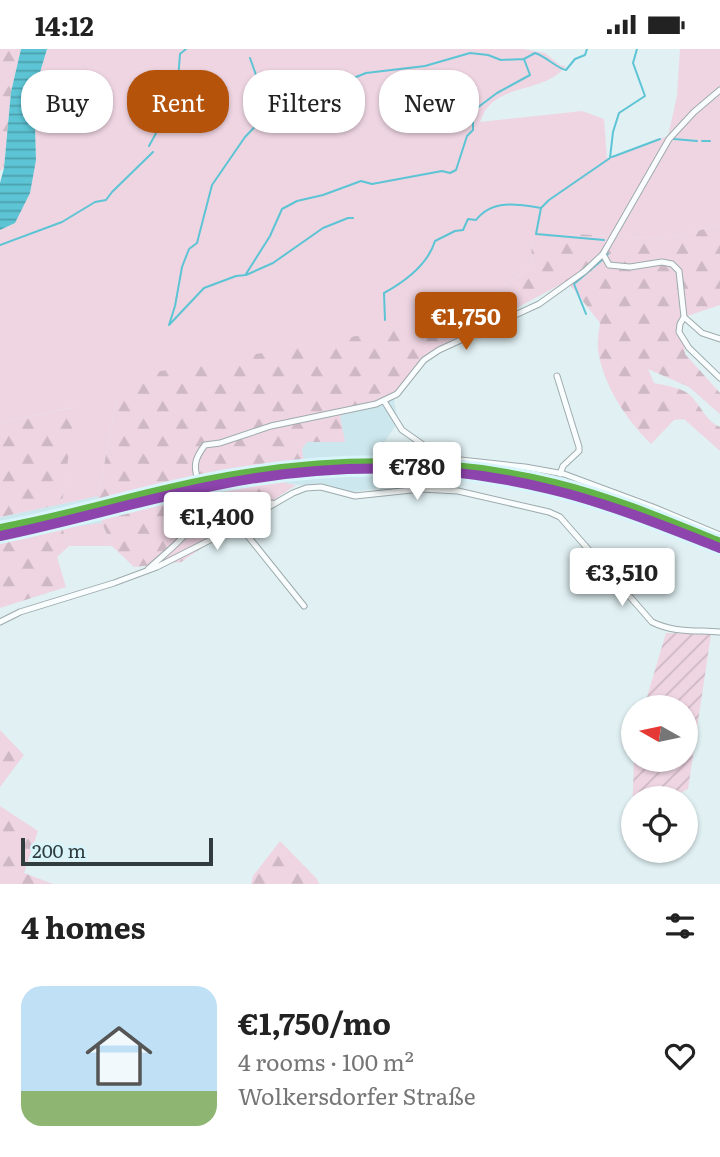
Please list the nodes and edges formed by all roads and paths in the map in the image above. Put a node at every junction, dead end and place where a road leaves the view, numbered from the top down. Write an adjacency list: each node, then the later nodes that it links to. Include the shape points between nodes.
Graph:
1 (720, 90): 2 (street, via 669,139)
2 (603, 254): 3 (street, via 608,265 672,264 679,271); 7 (street, via 539,304 439,350 397,394)
3 (684, 317): 4 (street, via 702,333); 6 (street, via 679,333)
4 (719, 338)
5 (557, 376): 8 (street, via 579,447)
6 (720, 378)
7 (384, 401): 8 (street, via 402,431 442,458); 9 (street, via 205,445 195,457)
8 (560, 474): 12 (street)
9 (199, 483)
10 (275, 503): 11 (street); 13 (street, via 222,514 205,500 184,536); 16 (street, via 315,486 355,496 431,489 515,502 559,517 652,622 666,629)
11 (239, 525): 13 (street); 14 (street)
12 (720, 535)
13 (148, 569): 15 (street)
14 (304, 606)
15 (0, 622)
16 (720, 632)

